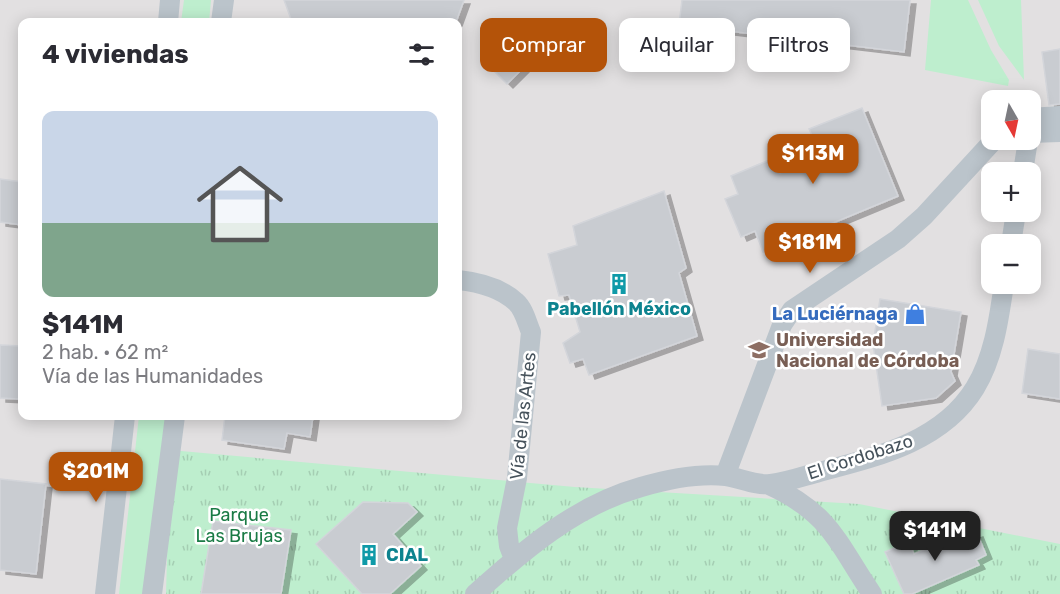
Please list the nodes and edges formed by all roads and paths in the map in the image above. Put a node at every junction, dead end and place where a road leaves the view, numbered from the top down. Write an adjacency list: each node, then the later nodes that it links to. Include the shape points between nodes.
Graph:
1 (170, 0): 3 (street)
2 (224, 0): 4 (street)
3 (168, 18)
4 (222, 18)
5 (1060, 116): 6 (street)
6 (1041, 121)
7 (1041, 126): 8 (street)
8 (1060, 132)
9 (985, 150): 14 (street, via 898,239 792,310 782,325)
10 (462, 281): 16 (street, Vía de las Artes, via 484,285 516,302 531,332 517,478 507,528)
11 (1002, 294): 15 (street, El Cordobazo, via 995,337 975,388 958,410 934,430 902,447 855,463)
12 (125, 420): 17 (street)
13 (174, 420): 18 (street)
14 (725, 476): 15 (street, El Cordobazo); 16 (street, El Cordobazo, via 676,478 616,495 571,518)
15 (769, 485): 20 (street, via 809,507 826,522)
16 (514, 559): 19 (street, El Cordobazo)
17 (105, 594)
18 (152, 594)
19 (475, 594)
20 (872, 594)

